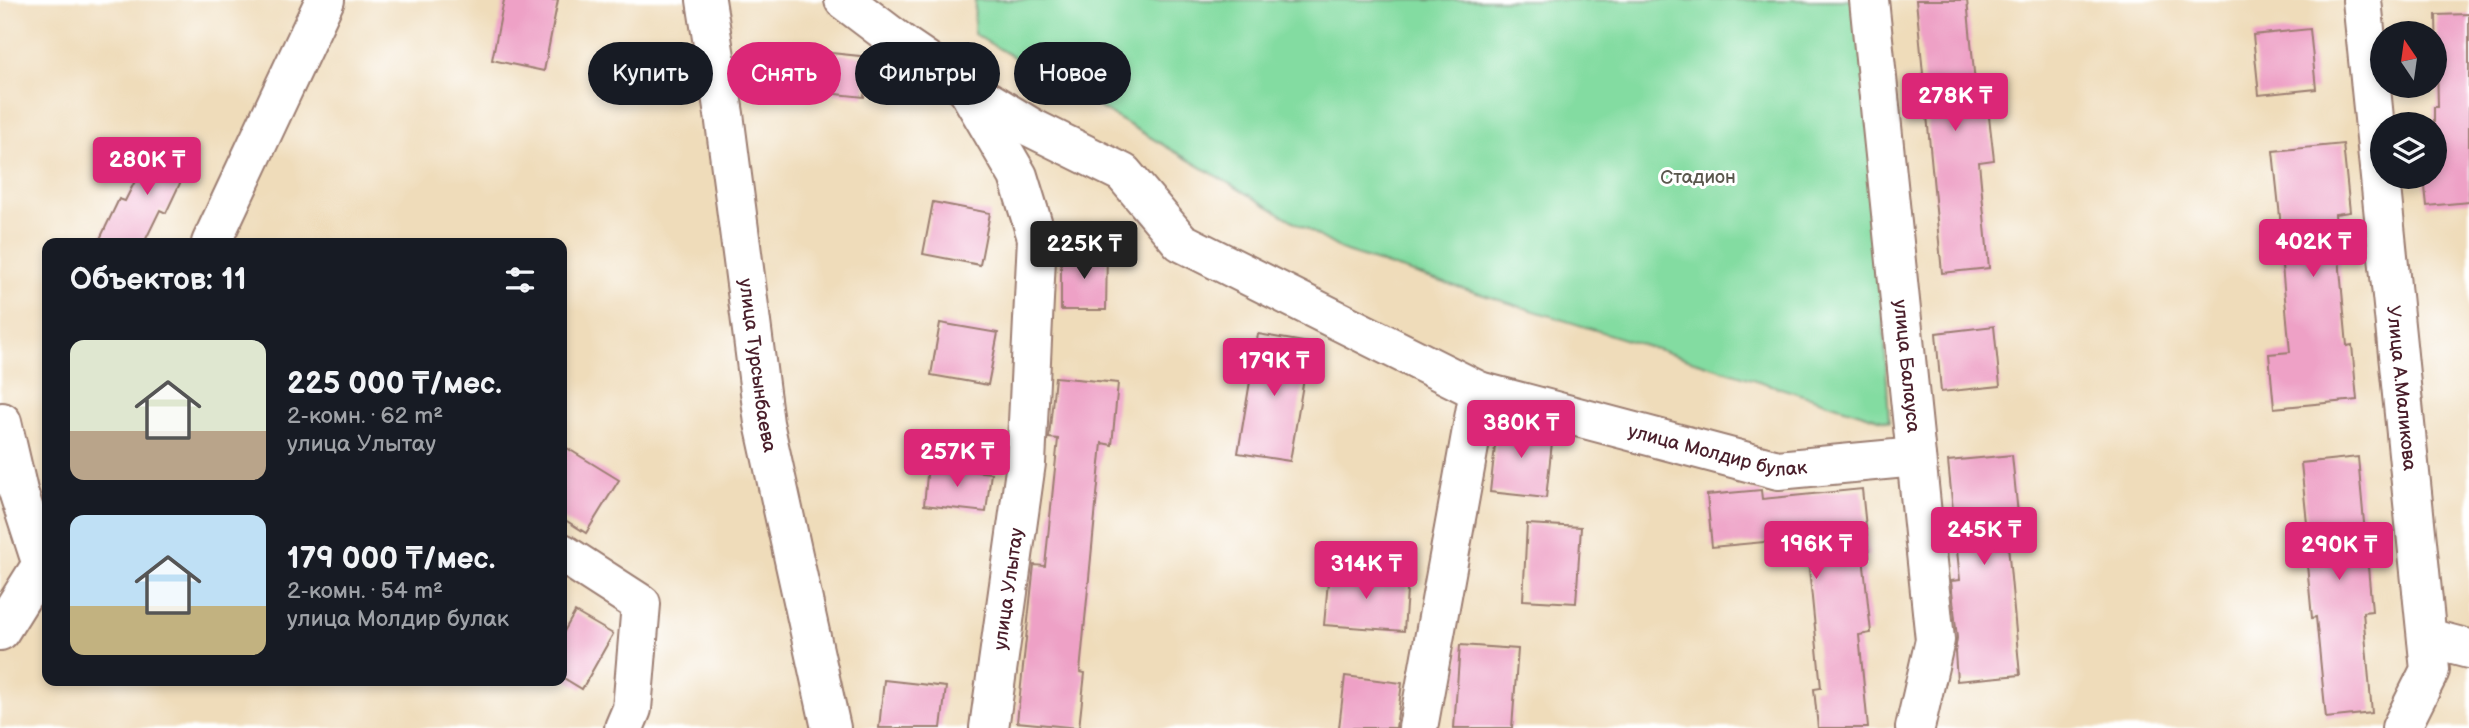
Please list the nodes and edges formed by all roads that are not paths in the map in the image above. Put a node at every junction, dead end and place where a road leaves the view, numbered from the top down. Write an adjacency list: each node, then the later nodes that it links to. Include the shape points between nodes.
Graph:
1 (325, 0): 9 (street)
2 (706, 0): 20 (street, улица Турсынбаева, via 764,423)
3 (844, 0): 6 (street, улица Молдир булак)
4 (1870, 0): 12 (street, улица Балауса)
5 (2362, 0): 17 (street, Улица А.Маликова)
6 (899, 42)
7 (977, 105): 21 (street, улица Улытау, via 1018,176 1037,238 1026,463)
8 (994, 105): 10 (street, улица Молдир булак, via 1123,173 1181,242)
9 (213, 238)
10 (1479, 391): 12 (street, улица Молдир булак, via 1778,470); 22 (street)
11 (2, 422): 13 (street, via 18,491)
12 (1916, 457): 23 (street, улица Балауса, via 1935,640)
13 (42, 552)
14 (567, 556): 19 (street, via 641,604 632,709)
15 (42, 565): 16 (street)
16 (0, 631)
17 (2427, 638): 18 (street); 24 (street, Улица А.Маликова, via 2430,670)
18 (2469, 649)
19 (624, 728)
20 (831, 728)
21 (989, 728)
22 (1418, 728)
23 (1915, 728)
24 (2402, 728)

